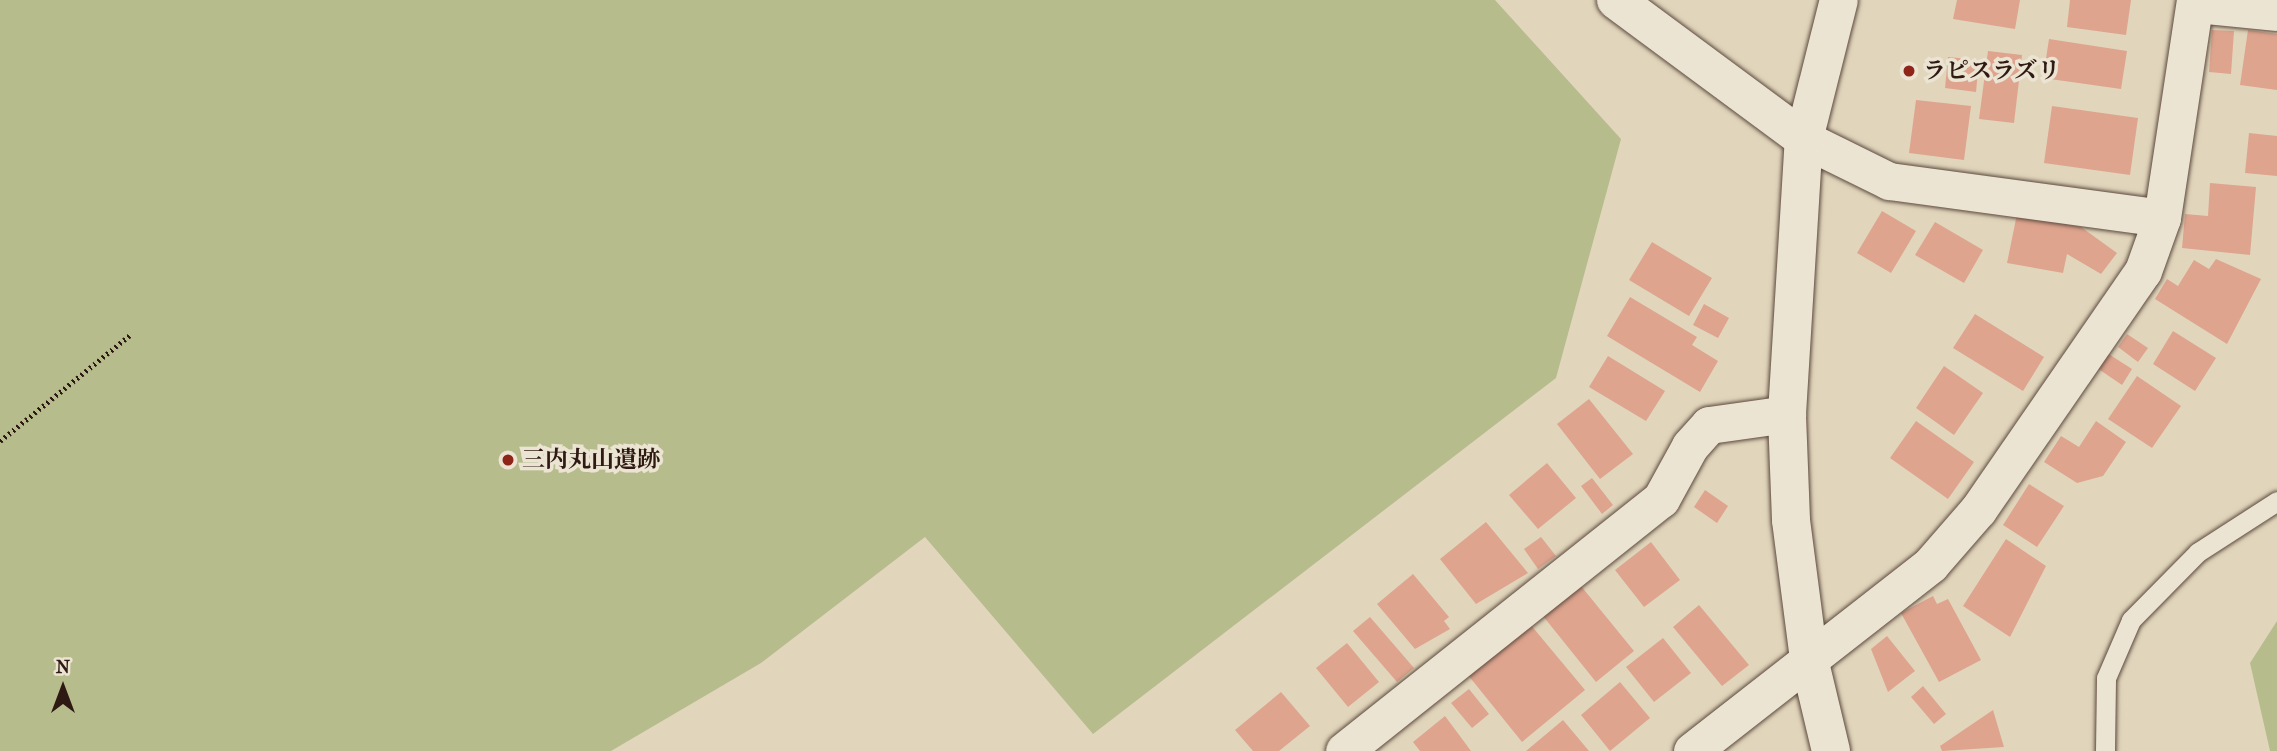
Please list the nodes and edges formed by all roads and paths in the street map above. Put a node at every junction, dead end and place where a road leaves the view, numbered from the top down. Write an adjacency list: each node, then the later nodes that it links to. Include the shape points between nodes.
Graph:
1 (1616, 0): 5 (street)
2 (1839, 0): 5 (street)
3 (2195, 2): 4 (street); 6 (street)
4 (2277, 12)
5 (1804, 139): 6 (street, via 1889,181); 8 (street)
6 (2162, 218): 11 (street, via 2143,271 1978,510 1931,564)
7 (130, 335): 9 (path)
8 (1787, 414): 11 (street, via 1791,520); 12 (street, via 1709,425 1690,446 1661,499)
9 (0, 441)
10 (2277, 501): 15 (lane, via 2198,552 2131,620 2106,678)
11 (1809, 659): 13 (street); 14 (street)
12 (1344, 751)
13 (1692, 751)
14 (1830, 751)
15 (2105, 751)

